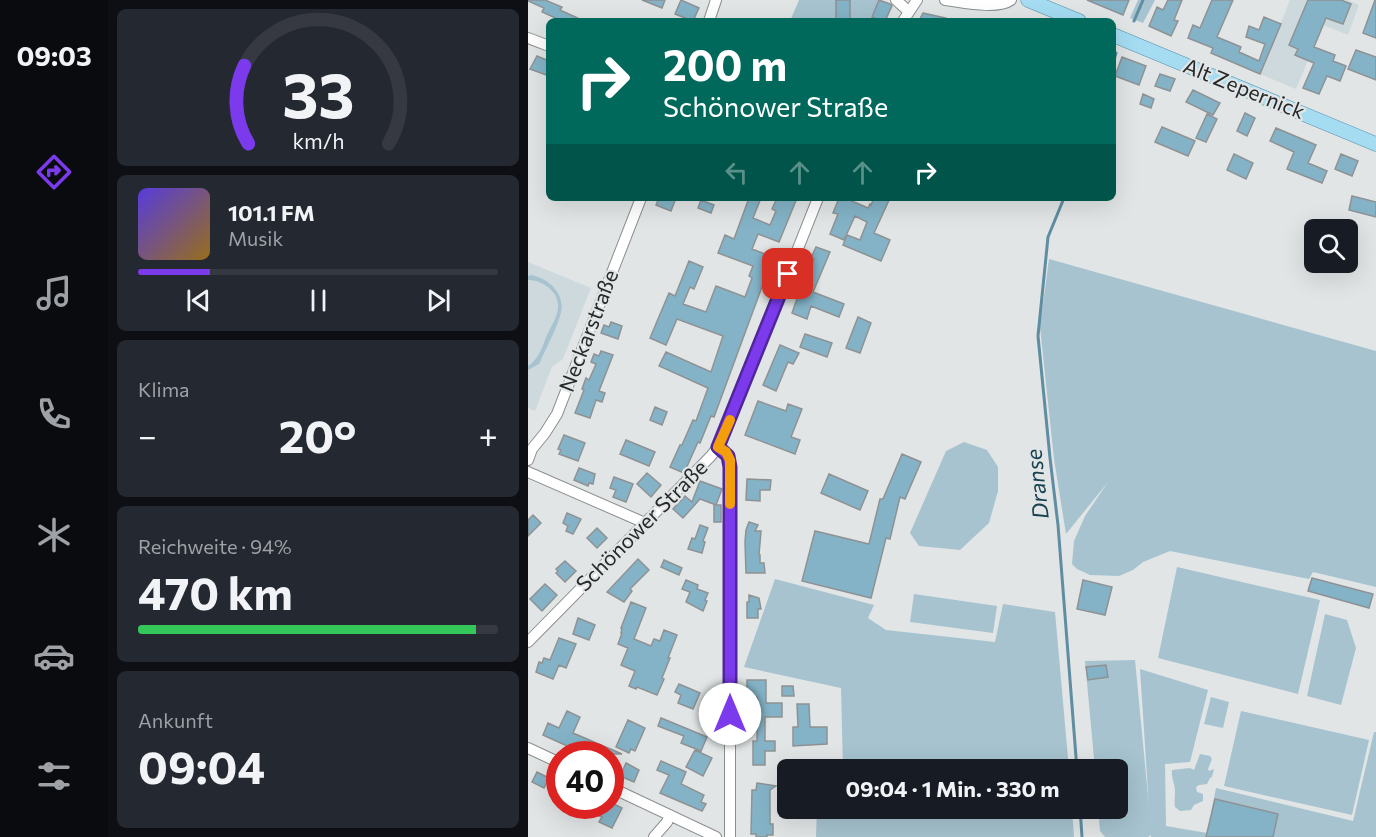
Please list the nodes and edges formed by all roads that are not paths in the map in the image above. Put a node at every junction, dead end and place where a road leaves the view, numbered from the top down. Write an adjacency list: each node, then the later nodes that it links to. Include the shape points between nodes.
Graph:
1 (716, 0): 7 (street)
2 (896, 0): 6 (street, via 906,9)
3 (945, 0): 4 (street, via 998,5)
4 (1011, 0)
5 (1028, 0): 9 (main road)
6 (914, 5): 8 (street)
7 (710, 18)
8 (905, 18)
9 (1072, 18)
10 (1116, 36): 13 (main road, Alt Zepernick)
11 (528, 38): 12 (street)
12 (546, 45)
13 (1376, 144)
14 (640, 201): 17 (street, Neckarstraße, via 557,414)
15 (817, 201): 16 (street, Schönower Straße)
16 (718, 447): 19 (street, Schönower Straße); 27 (street, via 728,456 730,467)
17 (528, 460)
18 (528, 472): 19 (street)
19 (645, 523): 20 (street, Schönower Straße)
20 (528, 642)
21 (528, 748): 22 (street)
22 (546, 756)
23 (624, 794): 24 (street)
24 (670, 815): 25 (street); 26 (street)
25 (654, 837)
26 (716, 837)
27 (730, 837)

